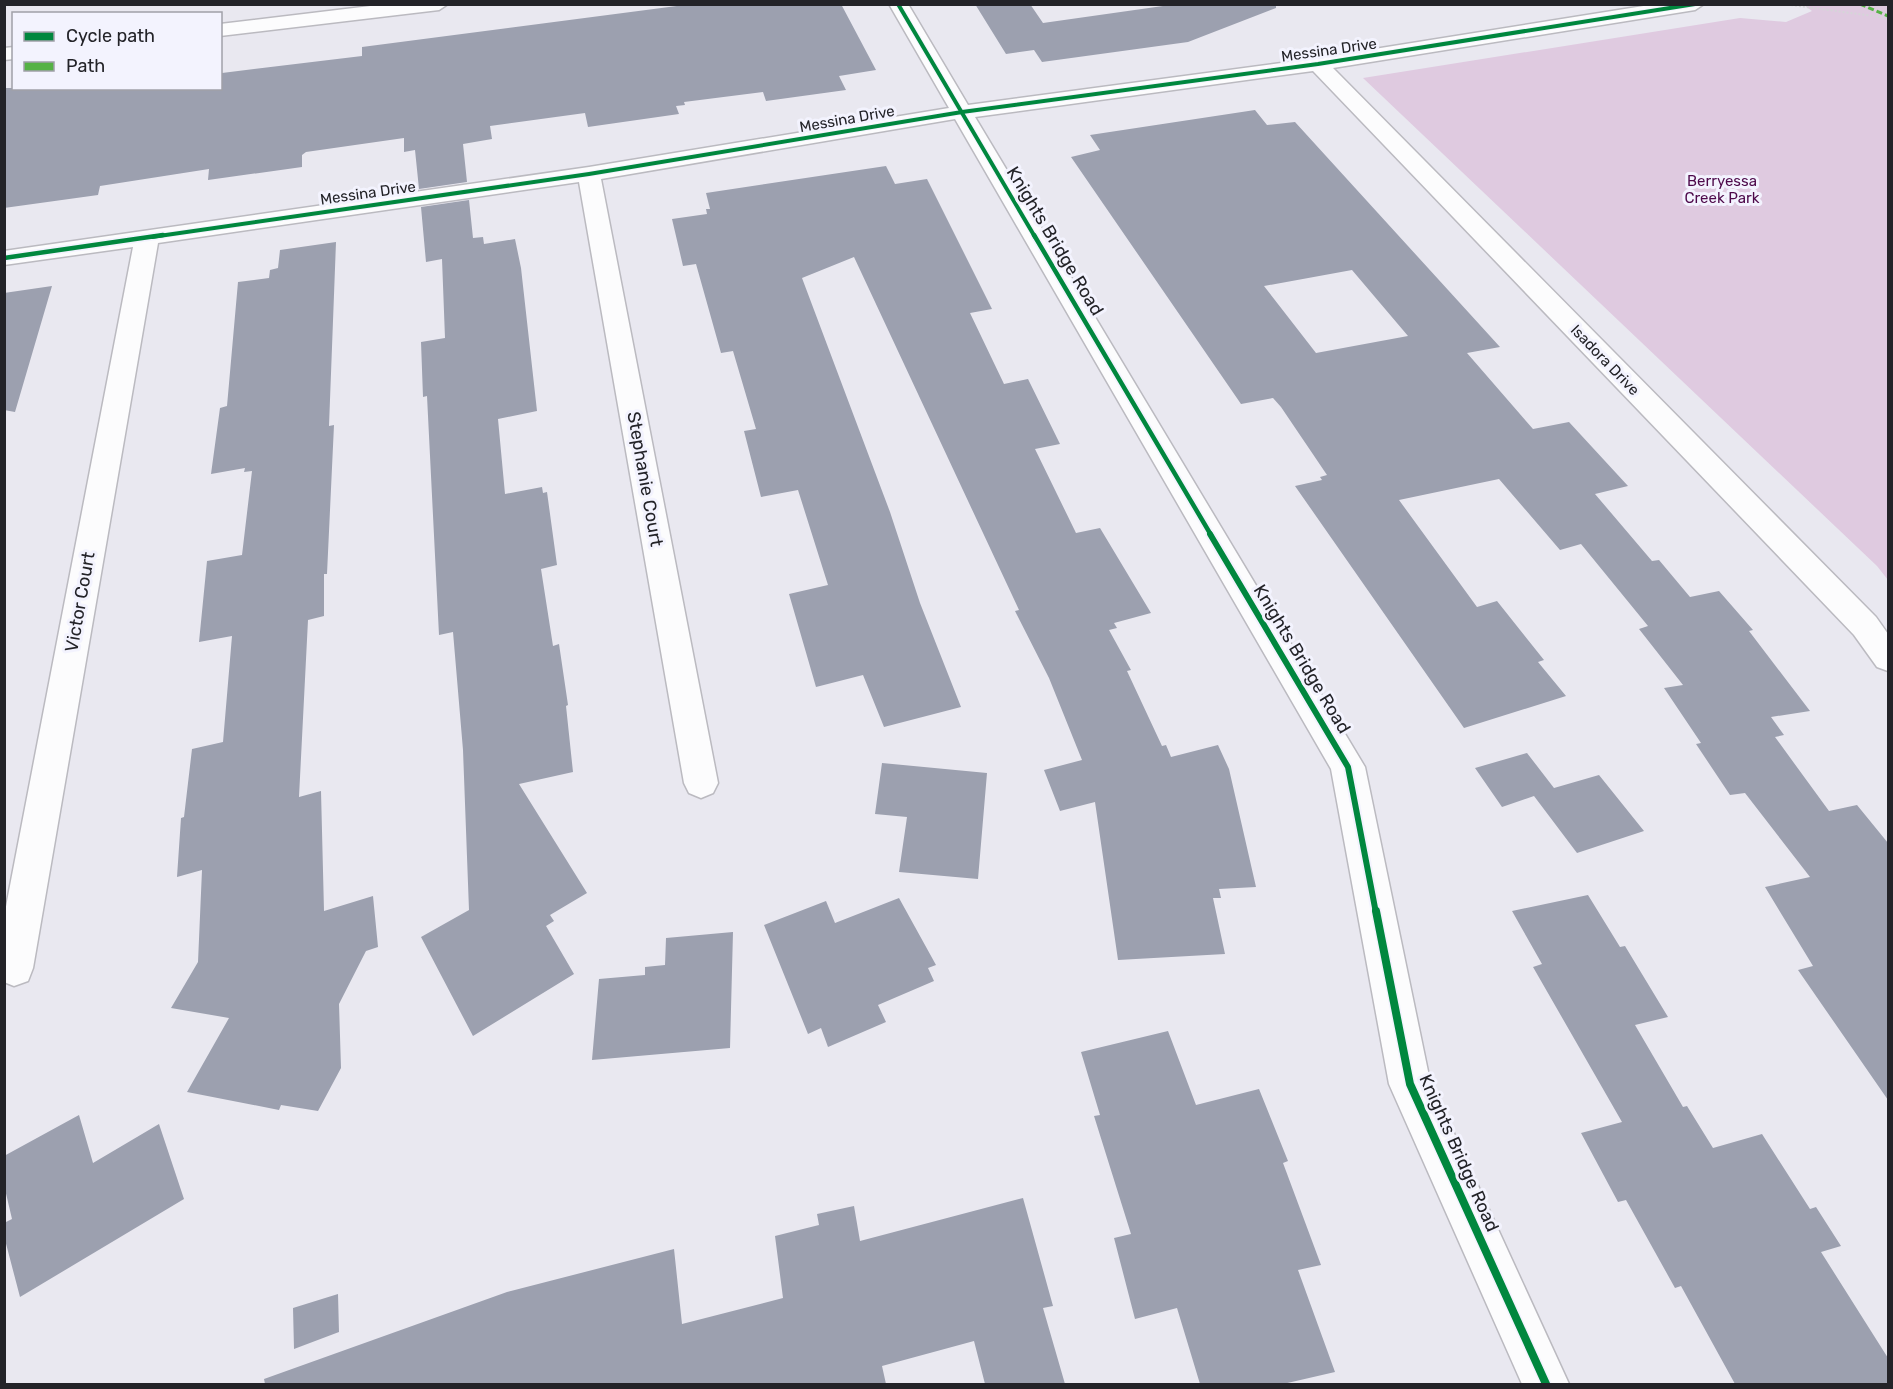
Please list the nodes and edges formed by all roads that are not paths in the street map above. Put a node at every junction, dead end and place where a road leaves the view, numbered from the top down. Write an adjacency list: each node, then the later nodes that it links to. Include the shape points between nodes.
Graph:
1 (439, 4): 4 (street)
2 (898, 4): 6 (street, Knights Bridge Road)
3 (1695, 4): 5 (street, Messina Drive)
4 (222, 30)
5 (1318, 64): 6 (street, Messina Drive); 10 (street, Isadora Drive, via 1865,626)
6 (962, 112): 7 (street, Messina Drive); 13 (street, Knights Bridge Road, via 1348,767 1410,1084)
7 (589, 174): 8 (street, Messina Drive); 11 (street, Stephanie Court)
8 (147, 236): 9 (street, Messina Drive); 12 (street, Victor Court)
9 (4, 258)
10 (1888, 658)
11 (700, 783)
12 (14, 968)
13 (1546, 1384)

